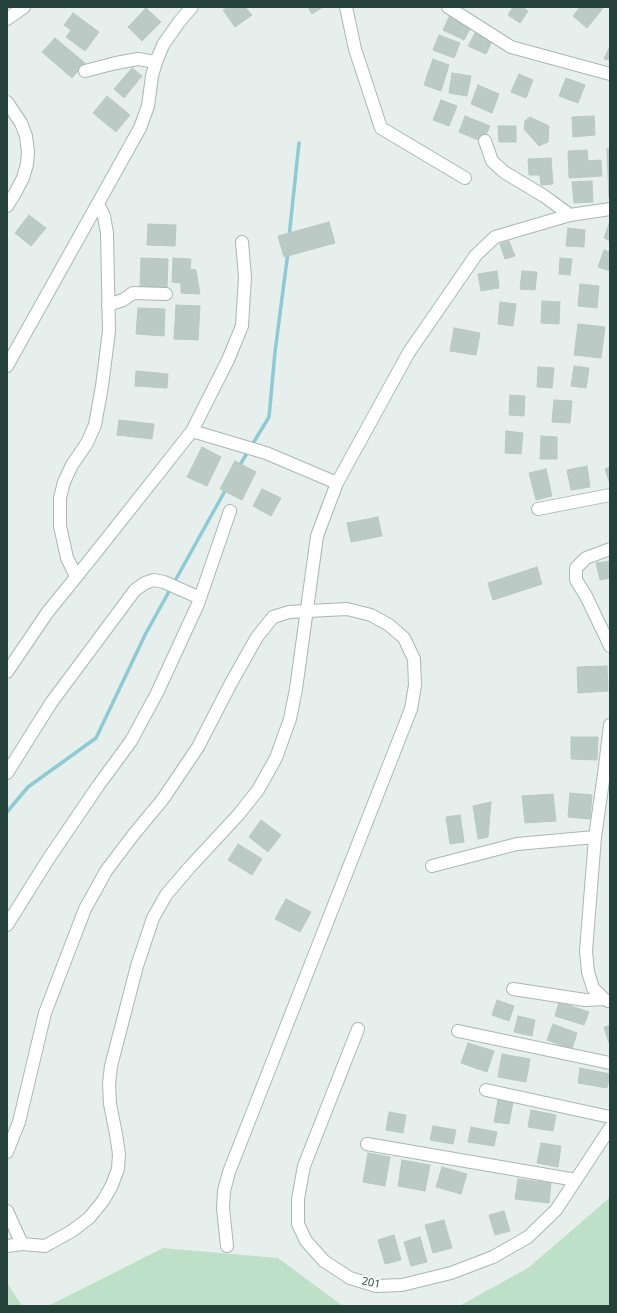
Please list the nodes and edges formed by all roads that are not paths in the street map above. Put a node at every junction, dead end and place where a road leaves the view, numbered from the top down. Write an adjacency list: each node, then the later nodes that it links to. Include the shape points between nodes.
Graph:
1 (24, 7): 5 (street)
2 (192, 7): 6 (street, via 163,45)
3 (346, 7): 11 (street, via 356,49 381,128)
4 (448, 7): 8 (street, via 511,47)
5 (7, 19)
6 (156, 62): 7 (street, via 138,59); 12 (street, via 145,116)
7 (85, 71)
8 (610, 74)
9 (7, 102): 13 (street, via 21,123 28,152 23,178)
10 (484, 141): 15 (street, via 492,161 504,172)
11 (465, 178)
12 (98, 204): 18 (street, via 104,216 107,233); 19 (street)
13 (7, 206)
14 (610, 209): 15 (street)
15 (570, 215): 21 (street, via 496,237 476,255 409,352)
16 (242, 242): 20 (street, via 245,277 242,326)
17 (166, 294): 18 (street, via 133,293)
18 (108, 305): 26 (street, via 109,331 95,425 87,443 72,465 60,498 60,526 66,558)
19 (7, 366)
20 (192, 431): 21 (street, via 266,453); 26 (street)
21 (337, 483): 28 (street, via 317,536)
22 (610, 495): 23 (street)
23 (538, 509)
24 (230, 511): 27 (street)
25 (610, 550): 29 (street, via 586,558 576,568 576,580)
26 (78, 575): 30 (street, via 47,613)
27 (200, 598): 32 (street, via 154,580 135,590 51,703); 35 (street, via 157,693 131,741 49,858)
28 (306, 612): 45 (street, via 289,612 273,618 257,637 198,747 163,799 106,870 85,909 45,1013 19,1122); 48 (street, via 290,719 276,758 258,790 188,868 166,895 153,918 137,966 111,1066 110,1104 119,1154 118,1169 112,1185 90,1218 72,1231 45,1246); 50 (street, via 347,609 371,615 389,625 404,638 414,659 415,685 411,709 229,1172 223,1208)
29 (610, 646)
30 (7, 672)
31 (610, 725): 33 (street)
32 (7, 773)
33 (595, 837): 34 (street, via 517,844); 37 (street, via 586,951 593,988)
34 (432, 866)
35 (7, 925)
36 (513, 989): 37 (street, via 585,1000)
37 (607, 1000)
38 (358, 1029): 46 (street, 201, via 304,1166 298,1200 298,1224 306,1240 324,1261 350,1278 376,1286 402,1285 452,1273 493,1257 528,1237 556,1210)
39 (458, 1032): 40 (street)
40 (610, 1064)
41 (486, 1090): 42 (street)
42 (610, 1117)
43 (610, 1128): 46 (street, 201)
44 (367, 1144): 46 (street)
45 (7, 1152)
46 (576, 1180)
47 (7, 1211): 48 (street)
48 (22, 1244): 49 (street)
49 (7, 1246)
50 (227, 1246)

